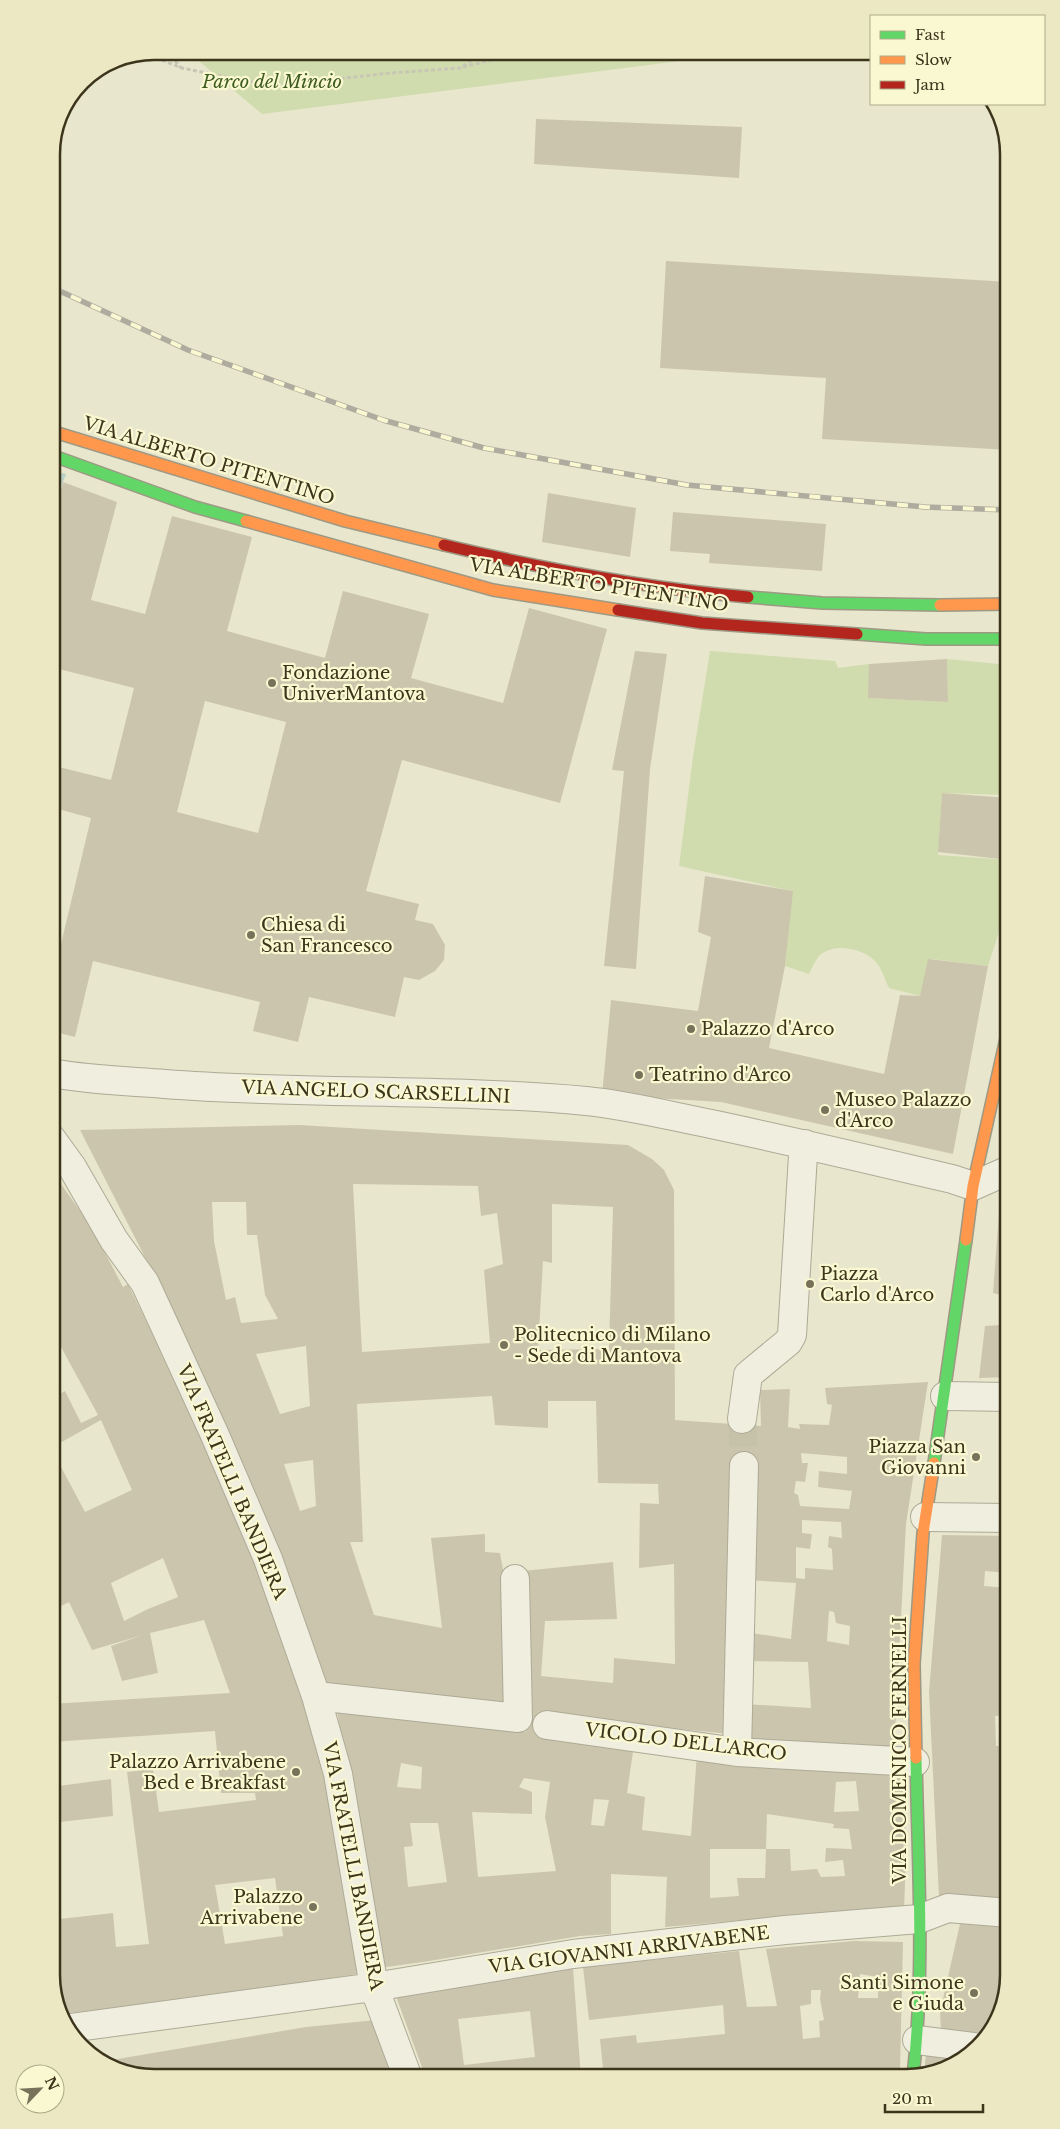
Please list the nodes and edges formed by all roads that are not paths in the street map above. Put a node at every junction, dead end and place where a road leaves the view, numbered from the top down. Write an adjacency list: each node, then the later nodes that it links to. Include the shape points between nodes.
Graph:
1 (60, 434): 3 (main road, VIA ALBERTO PITENTINO, via 345,521 492,557 598,578 705,593 822,603)
2 (60, 458): 4 (main road, VIA ALBERTO PITENTINO, via 195,507 493,590 702,623 926,639)
3 (1000, 604)
4 (1000, 639)
5 (1000, 1065): 10 (main road)
6 (63, 1075): 7 (street, VIA ANGELO SCARSELLINI, via 205,1087 483,1094 588,1101)
7 (805, 1144): 10 (street); 13 (street, via 792,1335 748,1375)
8 (60, 1155): 18 (street, VIA FRATELLI BANDIERA, via 149,1292 268,1559)
9 (1000, 1174): 10 (street)
10 (973, 1186): 11 (main road)
11 (945, 1396): 12 (street); 15 (main road, VIA DOMENICO FERNELLI)
12 (1000, 1397)
13 (742, 1419)
14 (744, 1466): 20 (street)
15 (925, 1517): 16 (street); 21 (main road, VIA DOMENICO FERNELLI, via 914,1664)
16 (1000, 1518)
17 (515, 1579): 18 (street, via 518,1718)
18 (316, 1696): 24 (street, VIA FRATELLI BANDIERA, via 338,1774)
19 (547, 1725): 20 (street, VICOLO DELL'ARCO)
20 (737, 1752): 21 (street, VICOLO DELL'ARCO)
21 (914, 1762): 23 (main road, VIA DOMENICO FERNELLI)
22 (1000, 1912): 23 (street, VIA GIOVANNI ARRIVABENE, via 948,1908)
23 (919, 1919): 24 (street, VIA GIOVANNI ARRIVABENE, via 785,1930 573,1954); 26 (main road, VIA DOMENICO FERNELLI)
24 (374, 1987): 25 (street, VIA GIOVANNI ARRIVABENE); 28 (street, VIA FRATELLI BANDIERA)
25 (76, 2027)
26 (917, 2040): 27 (street); 29 (main road, VIA DOMENICO FERNELLI)
27 (968, 2046)
28 (405, 2069)
29 (914, 2069)

